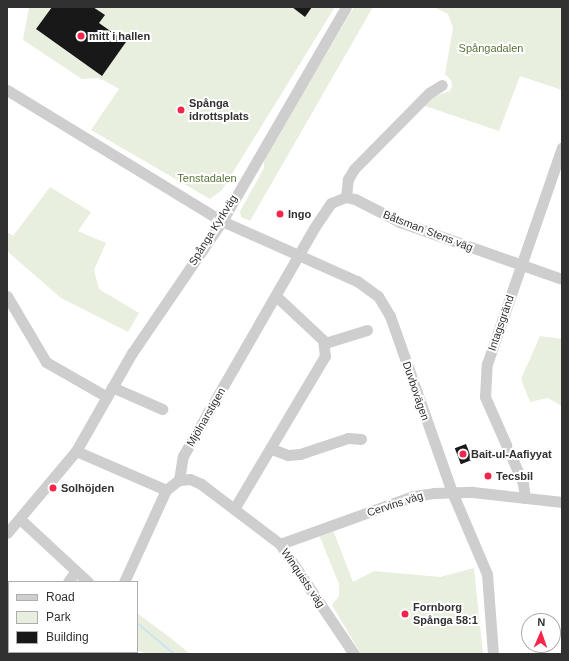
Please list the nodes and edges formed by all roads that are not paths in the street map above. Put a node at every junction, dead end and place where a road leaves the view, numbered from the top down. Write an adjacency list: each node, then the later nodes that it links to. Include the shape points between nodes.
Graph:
1 (346, 7): 6 (street, Spånga Kyrkväg)
2 (442, 85): 5 (street, via 429,93 354,169 348,180)
3 (7, 90): 6 (street, Duvbovägen)
4 (562, 148): 8 (street, Intagsgränd)
5 (346, 197): 7 (street, via 331,203 324,211); 8 (street, Båtsman Stens väg, via 400,222)
6 (222, 220): 7 (street, Duvbovägen); 14 (street, Spånga Kyrkväg)
7 (299, 254): 11 (street, Mjölnarstigen); 21 (street, Duvbovägen, via 357,281 378,296 390,316)
8 (521, 264): 9 (street, Båtsman Stens väg); 22 (street, Intagsgränd, via 487,364 485,397 523,483)
9 (562, 279)
10 (7, 296): 14 (street, via 46,362)
11 (276, 296): 13 (street); 19 (street, Mjölnarstigen, via 183,456)
12 (367, 330): 13 (street)
13 (325, 343): 17 (street, via 325,356)
14 (109, 392): 15 (street); 18 (street, Spånga Kyrkväg)
15 (162, 409)
16 (361, 439): 17 (street, via 348,438 300,454 288,455)
17 (272, 449): 24 (street)
18 (76, 451): 20 (street); 25 (street, Spånga Kyrkväg)
19 (179, 480): 20 (street); 24 (street, Winquists väg, via 190,479 201,484)
20 (166, 490): 31 (street)
21 (452, 492): 22 (street, Cervins väg); 27 (street, Cervins väg, via 413,496); 33 (street, Duvbovägen, via 487,574)
22 (525, 498): 23 (street, Cervins väg)
23 (562, 502)
24 (234, 510): 27 (street, Winquists väg)
25 (20, 519): 26 (street, Spånga Kyrkväg); 28 (street)
26 (7, 533)
27 (280, 544): 32 (street, Winquists väg)
28 (75, 572): 29 (street); 30 (street)
29 (69, 581)
30 (87, 581)
31 (124, 581)
32 (354, 654)
33 (493, 654)

